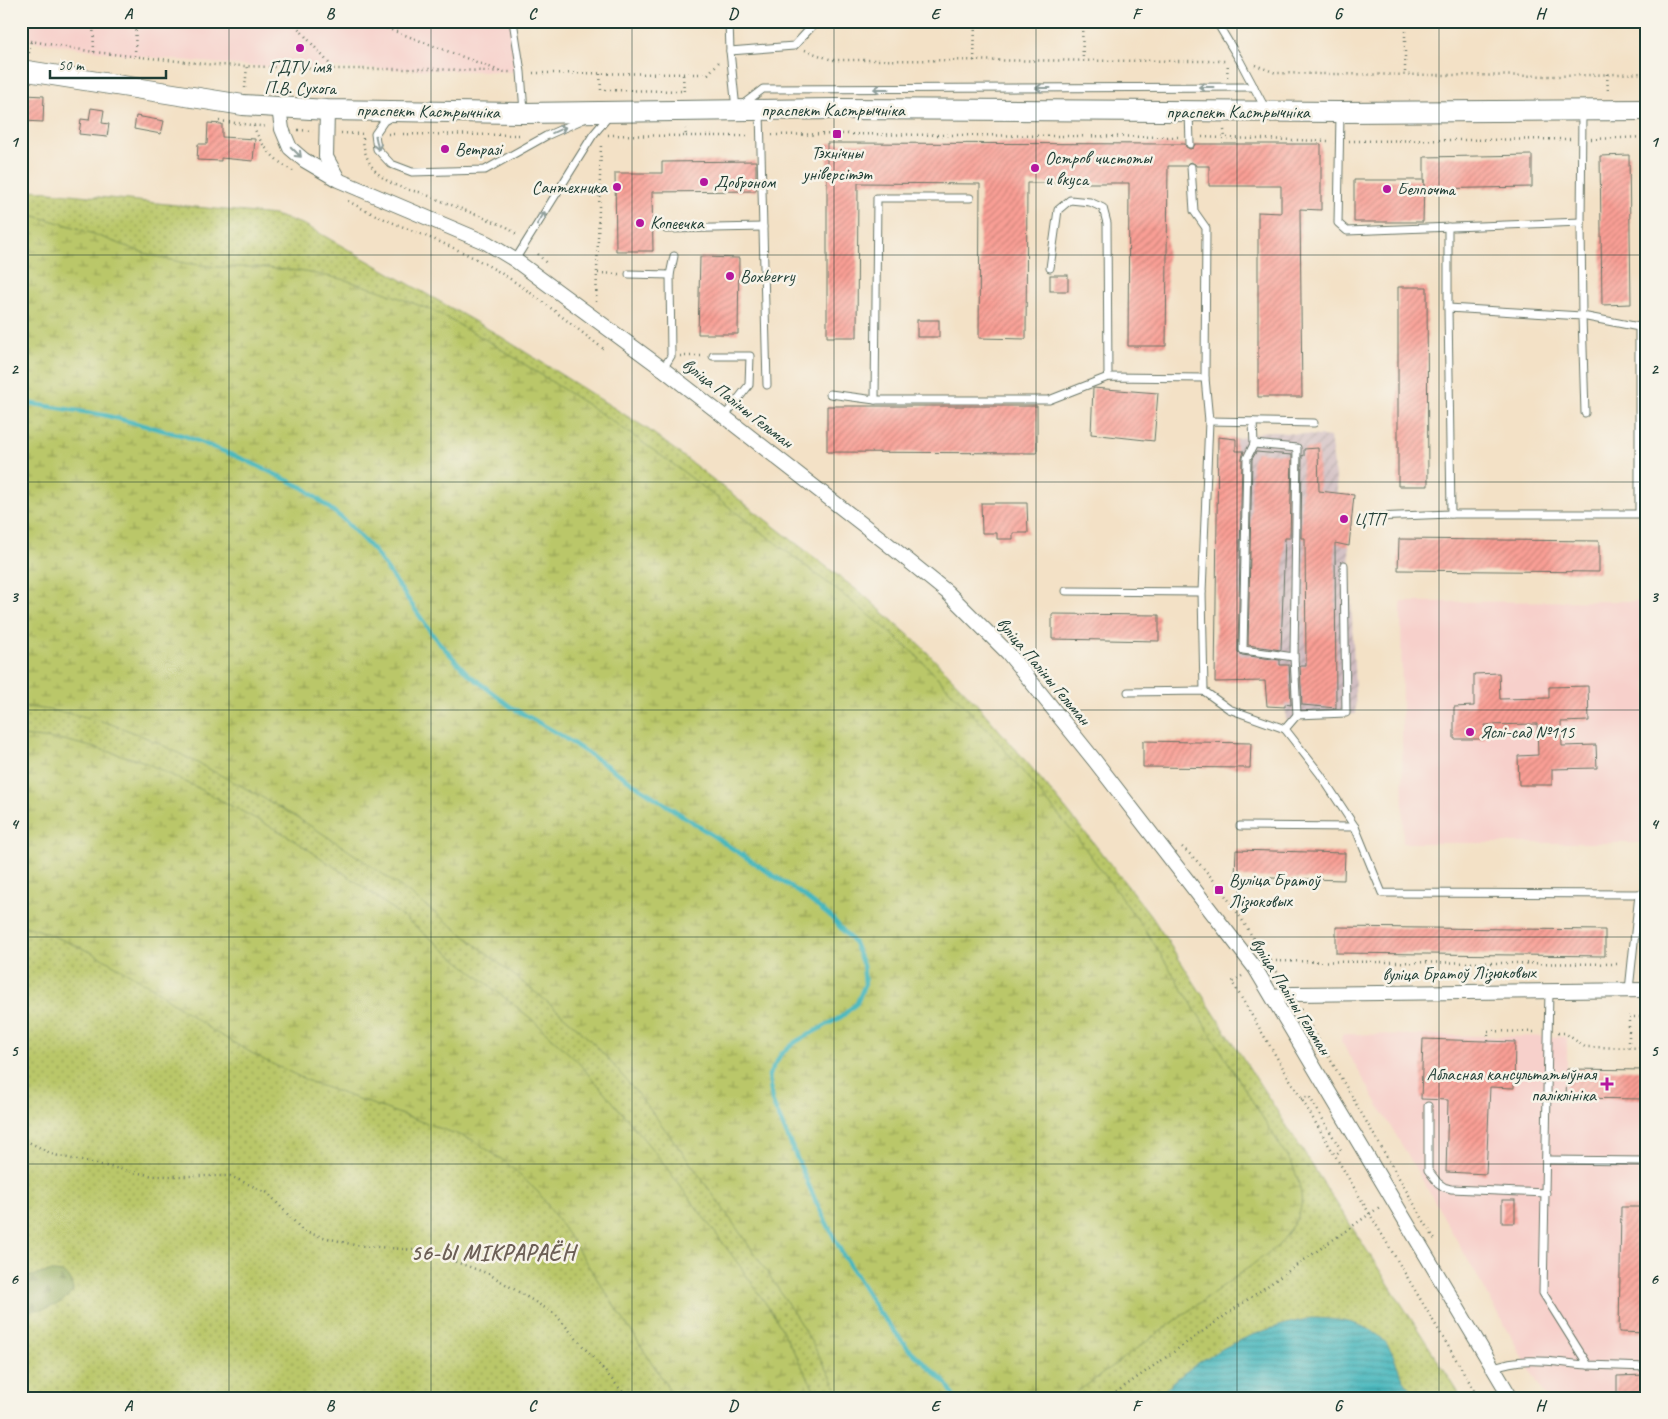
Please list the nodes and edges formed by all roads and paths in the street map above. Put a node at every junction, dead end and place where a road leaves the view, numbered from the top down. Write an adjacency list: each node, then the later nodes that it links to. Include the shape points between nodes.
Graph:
1 (93, 21): 15 (path)
2 (136, 21): 17 (path)
3 (292, 21): 22 (path)
4 (368, 21): 23 (path)
5 (513, 21): 24 (lane)
6 (729, 21): 16 (lane)
7 (816, 21): 14 (lane)
8 (975, 21): 19 (path)
9 (1082, 21): 20 (path)
10 (1216, 21): 21 (lane)
11 (1405, 21): 27 (path)
12 (21, 37): 13 (path)
13 (31, 41): 15 (path); 18 (path)
14 (794, 46): 16 (lane); 19 (path, via 832,60)
15 (94, 52): 17 (path)
16 (730, 52): 26 (path, via 708,74); 34 (lane)
17 (135, 56): 22 (path, via 215,65)
18 (25, 61): 32 (main road, праспект Кастрычніка, via 243,105)
19 (974, 61): 20 (path)
20 (1083, 61): 21 (path)
21 (1240, 61): 27 (path, via 1276,73); 29 (lane)
22 (335, 69): 23 (path)
23 (502, 72): 24 (path)
24 (521, 72): 26 (path); 43 (lane)
25 (1647, 73): 28 (path)
26 (600, 74): 30 (path, via 601,90)
27 (1405, 74): 28 (path)
28 (1607, 74): 31 (path)
29 (1254, 87): 34 (lane, one-way to 34, via 763,89); 41 (lane)
30 (684, 91)
31 (1607, 92)
32 (279, 108): 33 (main road, праспект Кастрычніка); 53 (street, вуліца Паліны Гельман, one-way to 53, via 282,129 290,148)
33 (327, 110): 38 (main road, праспект Кастрычніка); 53 (street, via 326,157)
34 (736, 110): 35 (main road, праспект Кастрычніка); 40 (main road, праспект Кастрычніка)
35 (760, 110): 39 (main road, праспект Кастрычніка); 45 (lane)
36 (1582, 110): 37 (main road, праспект Кастрычніка); 42 (main road, праспект Кастрычніка); 48 (lane)
37 (1647, 110)
38 (405, 111): 40 (lane, one-way to 40, via 384,120 375,134 377,149 391,164 412,172 485,170 546,136); 43 (main road, праспект Кастрычніка)
39 (1189, 111): 41 (main road, праспект Кастрычніка); 49 (lane)
40 (605, 112): 43 (main road, праспект Кастрычніка); 62 (lane, one-way to 40)
41 (1268, 112): 42 (main road, праспект Кастрычніка)
42 (1340, 112): 50 (lane)
43 (524, 113)
44 (686, 136): 45 (path)
45 (761, 136): 49 (path, via 836,134); 57 (lane)
46 (1647, 137): 48 (path)
47 (1225, 138): 49 (path)
48 (1582, 139): 50 (path); 56 (lane)
49 (1190, 140)
50 (1339, 141): 58 (lane, via 1338,223 1347,230)
51 (601, 145): 64 (path)
52 (1191, 166): 78 (lane, via 1194,212 1206,228)
53 (338, 180): 62 (street, вуліца Паліны Гельман, via 487,243)
54 (418, 192): 60 (path, via 507,227)
55 (970, 198): 81 (lane, via 877,198)
56 (1580, 222): 58 (lane); 71 (lane)
57 (763, 227): 59 (lane); 79 (lane)
58 (1448, 227): 70 (lane)
59 (666, 230)
60 (516, 234)
61 (674, 256): 66 (lane)
62 (515, 260): 76 (street, вуліца Паліны Гельман)
63 (1050, 268): 77 (lane, via 1058,210 1070,200 1090,202 1103,208 1106,223)
64 (597, 273): 65 (path); 69 (path)
65 (629, 274): 66 (lane)
66 (670, 275): 74 (lane)
67 (1647, 290): 72 (path)
68 (529, 292): 73 (path)
69 (596, 304)
70 (1448, 308): 71 (lane); 88 (lane)
71 (1582, 316): 72 (lane); 82 (lane)
72 (1639, 327): 88 (lane, via 1639,514)
73 (605, 350)
74 (671, 356): 75 (path); 76 (lane)
75 (713, 356): 83 (lane, via 750,356 749,385)
76 (663, 369): 83 (street, вуліца Паліны Гельман)
77 (1108, 377): 78 (lane); 81 (lane, via 1049,400)
78 (1205, 378): 84 (lane)
79 (767, 385)
80 (830, 394): 81 (lane)
81 (875, 400)
82 (1585, 413)
83 (724, 417): 104 (street, вуліца Паліны Гельман, via 947,592 1008,653)
84 (1209, 421): 85 (lane); 92 (lane)
85 (1253, 422): 86 (lane); 87 (lane)
86 (1314, 423)
87 (1254, 444): 93 (lane, via 1297,448); 93 (lane, via 1247,458 1243,650)
88 (1451, 514): 89 (lane)
89 (1373, 518)
90 (1344, 565): 96 (lane, via 1346,713)
91 (1066, 591): 92 (lane)
92 (1202, 592): 94 (lane)
93 (1294, 657): 96 (lane)
94 (1204, 691): 95 (lane); 97 (lane, via 1228,710)
95 (1128, 692)
96 (1297, 715): 97 (lane)
97 (1285, 729): 99 (lane)
98 (1240, 826): 99 (lane)
99 (1355, 827): 101 (lane, via 1382,893)
100 (1196, 859): 102 (path)
101 (1643, 894): 103 (lane)
102 (1243, 920)
103 (1632, 964): 104 (path, via 1267,961); 105 (lane)
104 (1255, 968): 108 (street, вуліца Паліны Гельман); 114 (path, via 1232,982)
105 (1629, 990): 106 (street, вуліца Братоў Лізюковых); 107 (street, вуліца Братоў Лізюковых)
106 (1647, 990)
107 (1549, 991): 108 (street, вуліца Братоў Лізюковых); 110 (lane)
108 (1273, 996): 121 (street, вуліца Паліны Гельман)
109 (1647, 1017): 112 (path, via 1629,1017)
110 (1549, 1032): 111 (path, via 1488,1031); 112 (path, via 1565,1033 1585,1047); 118 (lane)
111 (1488, 1041)
112 (1629, 1048): 113 (path)
113 (1647, 1048)
114 (1301, 1099): 117 (path); 117 (path, via 1309,1096 1341,1150)
115 (1428, 1106): 120 (lane, via 1428,1170 1438,1183 1451,1189)
116 (21, 1138): 126 (path, via 54,1155 153,1176 230,1176 268,1194 304,1232 354,1245 426,1251 489,1274 555,1314)
117 (1335, 1155): 122 (path)
118 (1546, 1160): 119 (lane); 120 (lane)
119 (1647, 1161)
120 (1546, 1193): 123 (lane, via 1543,1293)
121 (1392, 1197): 122 (path); 125 (street, вуліца Паліны Гельман)
122 (1369, 1213): 127 (path); 128 (path)
123 (1588, 1365): 124 (lane); 125 (lane, via 1525,1361 1505,1362)
124 (1647, 1366)
125 (1493, 1368): 129 (street, вуліца Паліны Гельман)
126 (628, 1398)
127 (1108, 1398)
128 (1479, 1398)
129 (1511, 1398)

